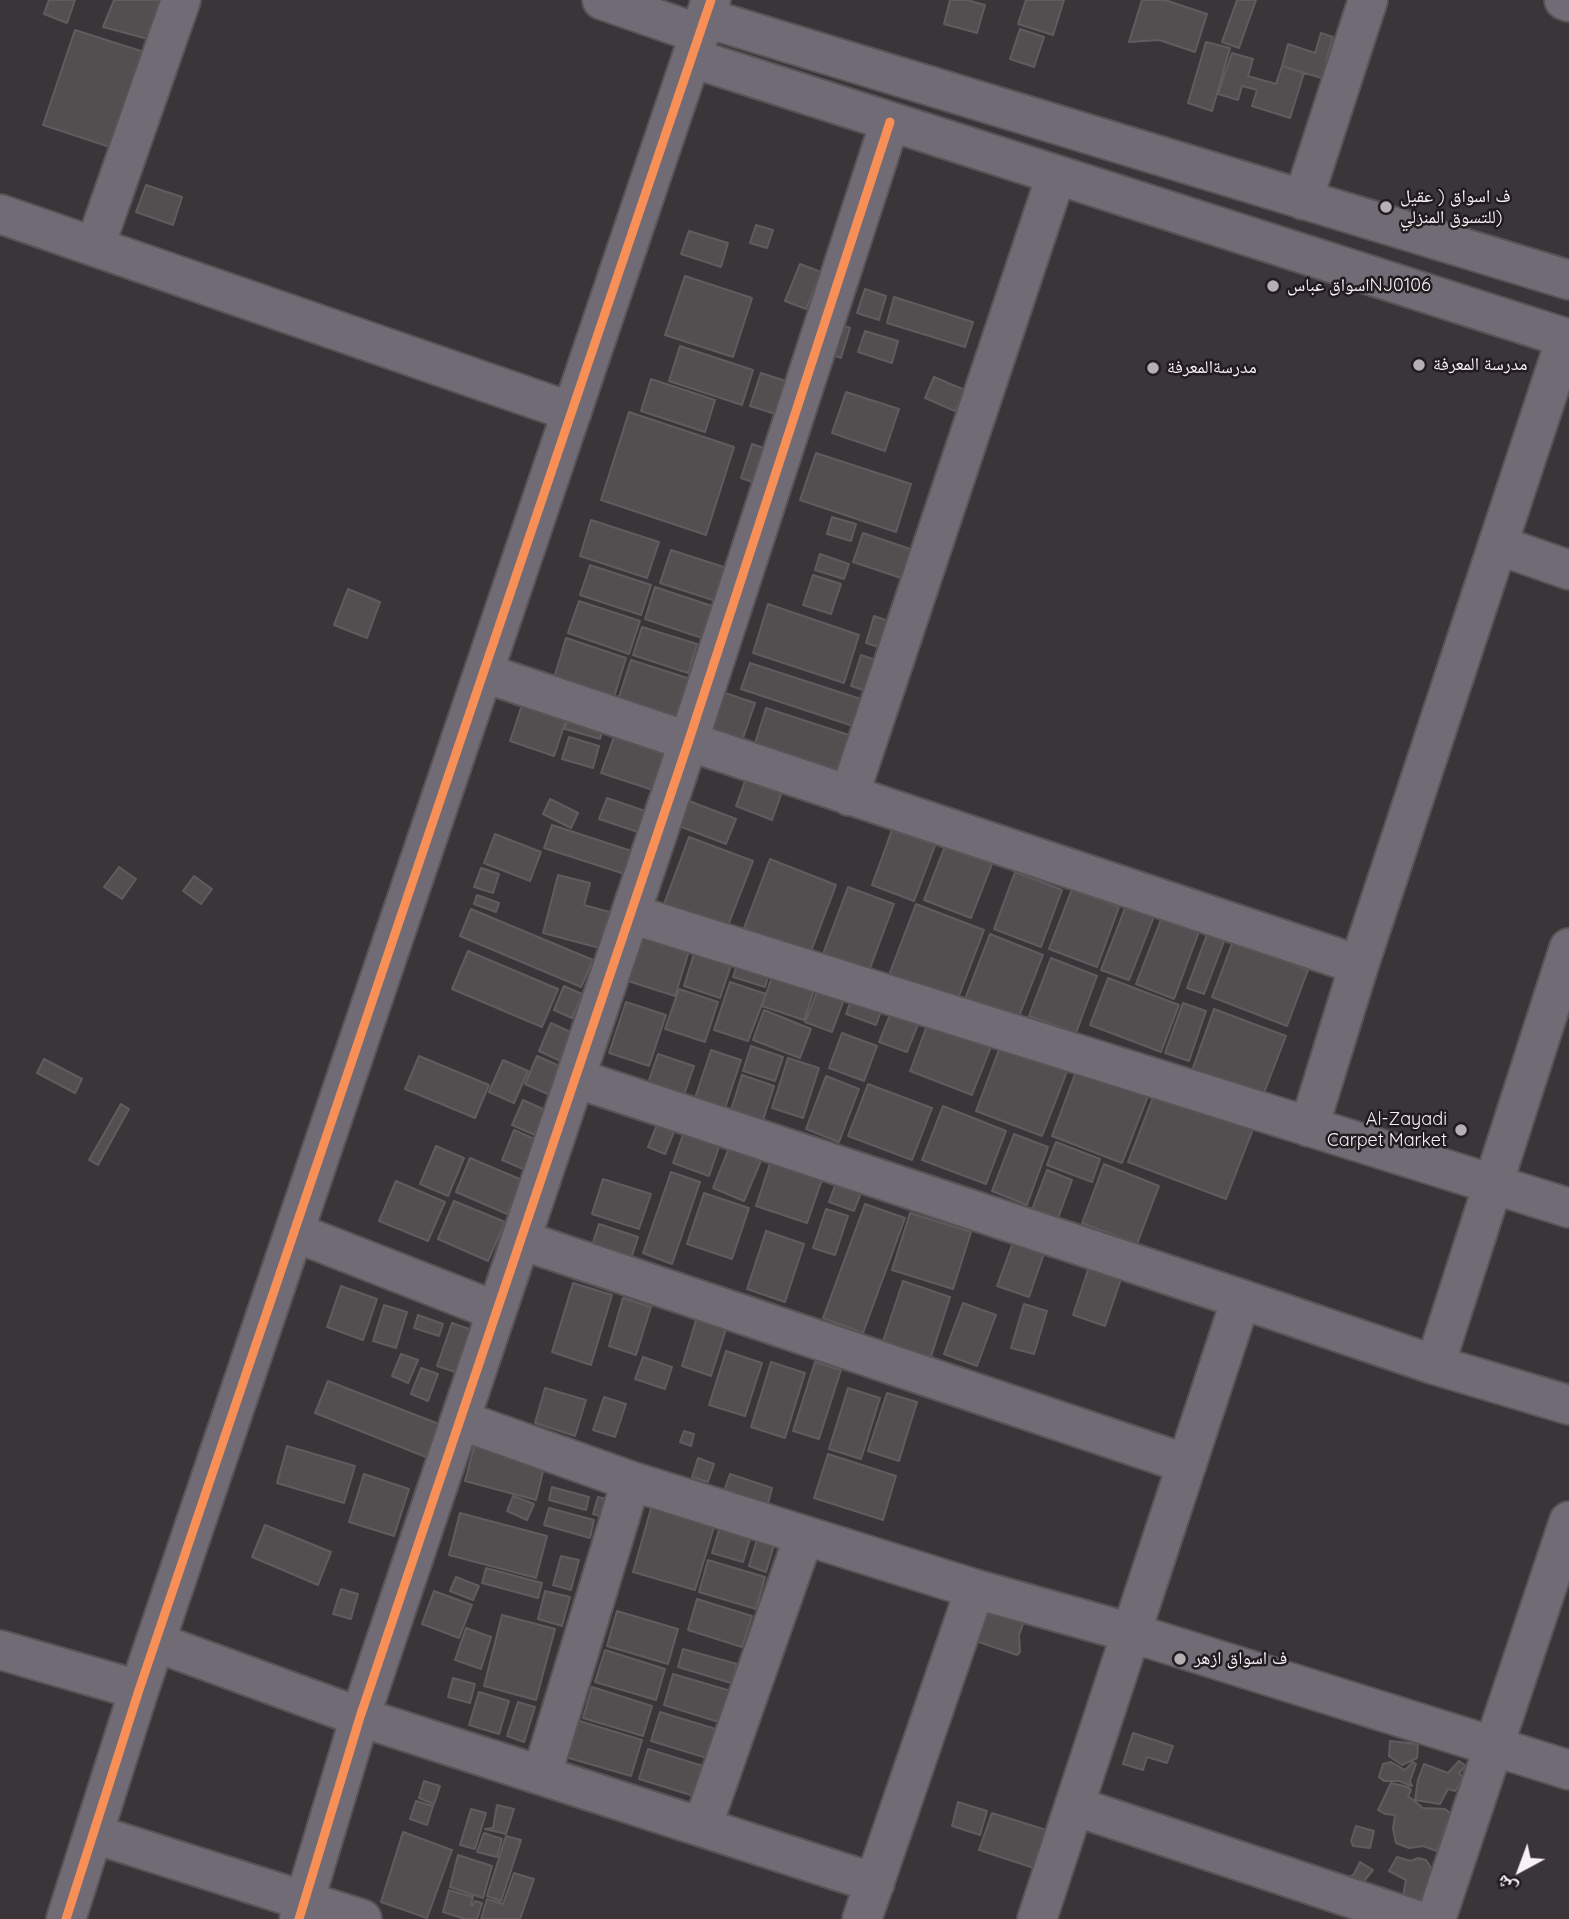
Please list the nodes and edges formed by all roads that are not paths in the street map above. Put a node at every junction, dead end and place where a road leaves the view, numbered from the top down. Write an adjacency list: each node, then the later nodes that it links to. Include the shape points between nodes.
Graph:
1 (181, 0): 9 (street)
2 (602, 0): 4 (street)
3 (1368, 0): 7 (street)
4 (702, 28): 5 (street); 7 (street); 12 (street)
5 (890, 122): 6 (street); 16 (street)
6 (1056, 176): 11 (street); 17 (street)
7 (1303, 200): 10 (street)
8 (0, 214): 9 (street)
9 (94, 246): 12 (street)
10 (1569, 280)
11 (1568, 339): 13 (street)
12 (572, 412): 15 (street)
13 (1498, 545): 14 (street); 20 (street)
14 (1569, 569)
15 (484, 673): 16 (street); 25 (street)
16 (688, 743): 17 (street); 18 (street)
17 (849, 796): 20 (street)
18 (631, 914): 21 (street); 22 (street)
19 (1569, 948): 23 (street)
20 (1359, 965): 22 (street)
21 (575, 1078): 26 (street); 27 (street)
22 (1309, 1127): 23 (street)
23 (1493, 1185): 24 (street); 29 (street)
24 (1569, 1208)
25 (294, 1232): 28 (street); 38 (street)
26 (521, 1240): 28 (street); 32 (street)
27 (1241, 1298): 29 (street); 32 (street)
28 (496, 1311): 31 (street)
29 (1435, 1365): 30 (street)
30 (1569, 1405)
31 (460, 1420): 33 (street); 41 (street)
32 (1187, 1464): 37 (street)
33 (631, 1481): 35 (street); 44 (street)
34 (1569, 1521): 42 (street)
35 (804, 1536): 36 (street); 46 (street)
36 (975, 1589): 37 (street); 48 (street)
37 (1132, 1633): 42 (street); 45 (street)
38 (155, 1642): 40 (street); 41 (street)
39 (0, 1650): 40 (street)
40 (139, 1690): 47 (street)
41 (360, 1717): 44 (street); 49 (street)
42 (1493, 1748): 43 (street); 55 (street)
43 (1569, 1770)
44 (542, 1774): 46 (street)
45 (1074, 1806): 53 (street); 54 (street)
46 (702, 1827): 48 (street)
47 (94, 1834): 49 (street); 50 (street)
48 (875, 1882): 52 (street)
49 (302, 1909): 51 (street)
50 (66, 1919)
51 (362, 1919)
52 (862, 1919)
53 (1037, 1919)
54 (1414, 1919)
55 (1436, 1919)

